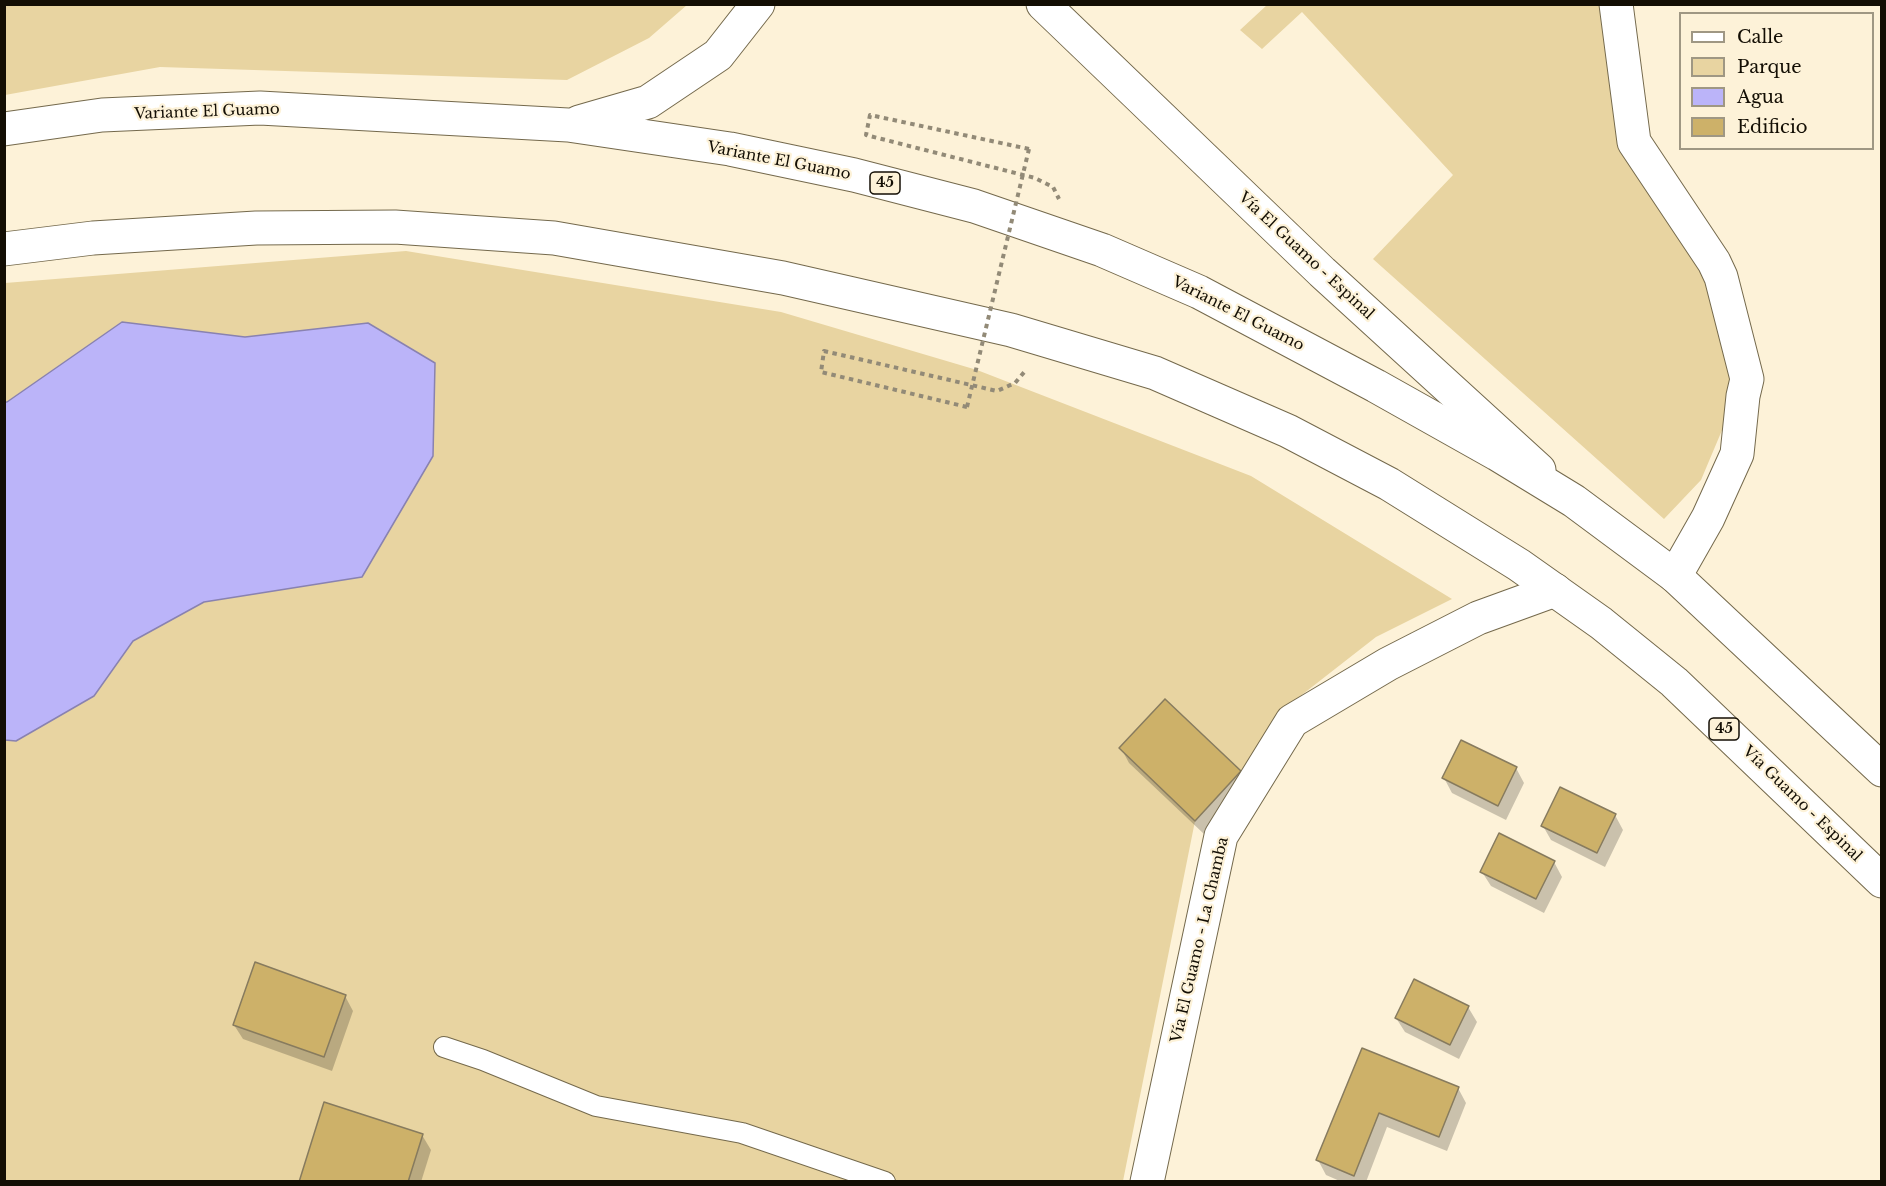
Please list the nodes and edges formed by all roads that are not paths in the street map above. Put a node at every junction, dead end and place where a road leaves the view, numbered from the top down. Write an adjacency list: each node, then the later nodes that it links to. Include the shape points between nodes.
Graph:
1 (758, 4): 4 (main road, via 717,55 648,102)
2 (1043, 4): 7 (main road, Vía El Guamo - Espinal / 45, via 1322,272)
3 (1616, 4): 8 (main road, via 1634,142 1714,262 1747,379 1737,454 1708,518)
4 (568, 125): 5 (main road, Variante El Guamo / 45, via 260,108 102,115); 7 (main road, Variante El Guamo / 45, via 730,149 854,175 974,206 1102,250 1199,292 1376,386)
5 (4, 129)
6 (4, 249): 9 (main road, 45, via 93,238 256,228 394,227 554,238 783,278 1011,330 1155,373 1288,431 1389,484)
7 (1574, 501): 8 (main road, Variante El Guamo / 45)
8 (1675, 576): 10 (main road, 45)
9 (1555, 590): 11 (main road, Vía Guamo - Espinal / 45, via 1674,682); 14 (main road, Vía El Guamo - La Chamba, via 1478,618 1388,664 1293,721 1221,836)
10 (1881, 770)
11 (1881, 881)
12 (444, 1047): 13 (lane, via 596,1106 742,1133)
13 (885, 1182)
14 (1147, 1182)

